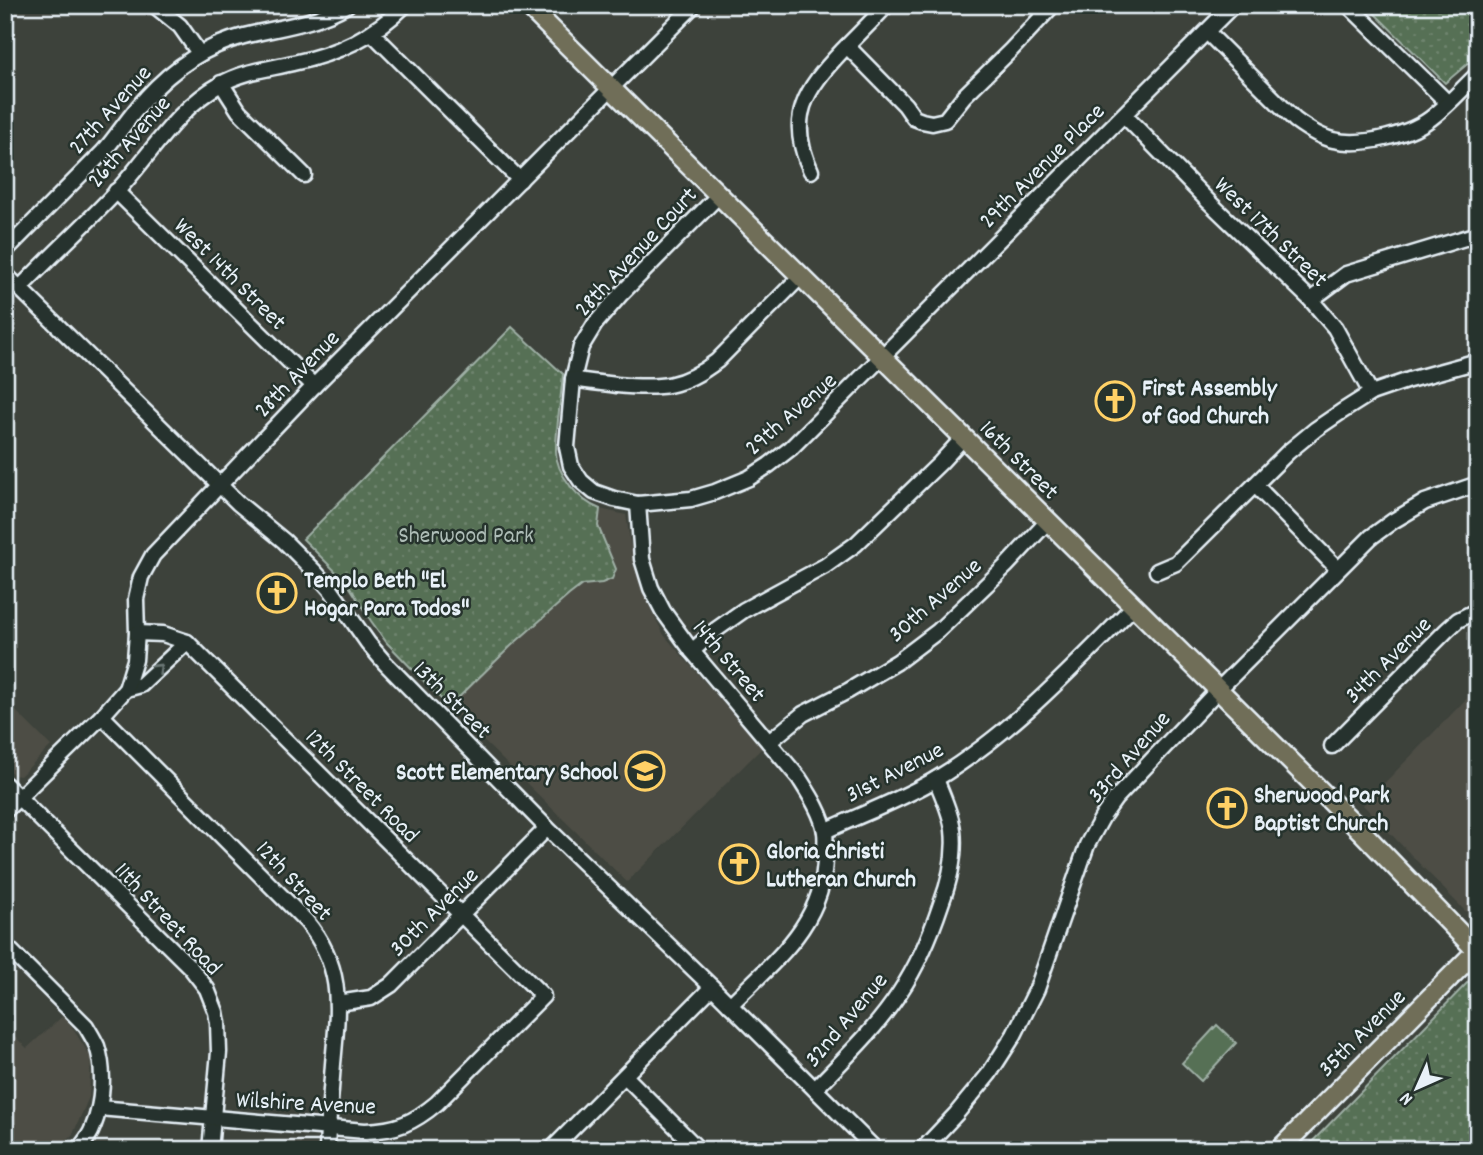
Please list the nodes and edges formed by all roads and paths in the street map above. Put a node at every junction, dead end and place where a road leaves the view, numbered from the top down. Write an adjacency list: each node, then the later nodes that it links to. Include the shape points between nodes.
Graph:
1 (154, 5): 13 (street, via 180,26)
2 (347, 5): 13 (street, 27th Avenue, via 325,16 244,36)
3 (405, 5): 11 (street, 26th Avenue)
4 (527, 5): 16 (main road, 16th Street)
5 (694, 5): 16 (street, 28th Avenue)
6 (887, 5): 12 (street)
7 (1053, 5): 12 (street, via 945,120 932,123 914,118)
8 (1233, 5): 10 (street, 29th Avenue Place)
9 (1348, 5): 17 (street)
10 (1207, 32): 17 (street, via 1295,120 1330,140 1355,143 1399,134 1423,124); 18 (street, 29th Avenue Place)
11 (372, 33): 15 (street, 26th Avenue, via 332,52); 21 (street)
12 (847, 46): 19 (street, via 806,97 799,136)
13 (199, 53): 25 (street, 27th Avenue, via 144,99 118,136)
14 (1478, 74): 17 (street)
15 (222, 83): 20 (street, via 239,110); 22 (street, 26th Avenue, via 189,105)
16 (611, 89): 21 (street, 28th Avenue); 23 (main road, 16th Street)
17 (1448, 103)
18 (1124, 115): 29 (street, West 17th Street); 30 (street, 29th Avenue Place)
19 (811, 171)
20 (304, 175)
21 (520, 180): 33 (street, 28th Avenue)
22 (116, 191): 28 (street, 26th Avenue); 33 (street, West 14th Street)
23 (719, 195): 27 (main road, 16th Street); 32 (street, 28th Avenue Court, via 594,324 581,347)
24 (1478, 234): 29 (street, via 1346,274)
25 (5, 251)
26 (6, 276): 28 (street, 13th Street)
27 (801, 276): 30 (main road, 16th Street); 32 (street, via 716,360 688,379 646,387)
28 (20, 288): 37 (street, 13th Street)
29 (1311, 300): 34 (street, West 17th Street, via 1335,328)
30 (882, 358): 35 (main road, 16th Street); 39 (street, 29th Avenue, via 791,448 749,478 691,499)
31 (1478, 361): 34 (street)
32 (573, 379): 39 (street, 28th Avenue Court, via 567,447 571,466 594,492)
33 (314, 386): 37 (street, 28th Avenue)
34 (1371, 393): 38 (street, via 1316,429)
35 (964, 437): 40 (main road, 16th Street); 47 (street, via 856,544 744,610)
36 (1478, 484): 41 (street, 33rd Avenue, via 1425,502 1393,521)
37 (220, 485): 45 (street, 28th Avenue, via 153,555 136,599); 57 (street, 13th Street, via 315,572 385,663)
38 (1255, 485): 41 (street); 42 (street, via 1176,563)
39 (638, 504): 47 (street, 14th Street, via 642,559 651,588)
40 (1048, 521): 43 (main road, 16th Street); 51 (street, 30th Avenue, via 938,631 897,662 803,714)
41 (1338, 569): 49 (street, 33rd Avenue)
42 (1157, 571)
43 (1134, 606): 49 (main road, 16th Street); 53 (street, 31st Avenue, via 1006,730)
44 (1478, 610): 52 (street, 34th Avenue, via 1447,630)
45 (137, 633): 46 (street, via 163,634); 48 (street, 28th Avenue, via 135,660)
46 (187, 642): 48 (street, one-way to 46, via 141,685); 59 (street, 12th Street Road)
47 (692, 651): 51 (street, 14th Street)
48 (125, 688): 50 (street, 28th Avenue)
49 (1218, 690): 61 (main road, 16th Street); 77 (street, 33rd Avenue, via 1102,816 1087,845 1037,989 1014,1035 981,1084)
50 (102, 716): 55 (street, 28th Avenue); 64 (street, 12th Street, via 315,931 334,972)
51 (769, 742): 58 (street, 14th Street, via 799,778)
52 (1332, 746)
53 (936, 779): 58 (street, 31st Avenue); 67 (street, 32nd Avenue, via 952,822 954,855 936,917 900,991 864,1038)
54 (5, 784): 55 (street, 11th Street Road)
55 (19, 797): 56 (street, 28th Avenue); 69 (street, 11th Street Road, via 207,989 218,1023)
56 (5, 811)
57 (547, 828): 59 (street, 30th Avenue); 62 (street, 13th Street)
58 (825, 831): 65 (street, via 825,863 814,908 789,946)
59 (461, 915): 63 (street, 12th Street Road); 64 (street, 30th Avenue, via 382,992)
60 (5, 945): 68 (street, via 86,1027 96,1043 102,1075)
61 (1477, 951): 78 (main road, 35th Avenue)
62 (712, 987): 65 (street, 13th Street); 66 (street)
63 (543, 996): 70 (street, Wilshire Avenue, via 419,1117 383,1130)
64 (338, 1003): 70 (street, 12th Street)
65 (730, 1005): 67 (street, 13th Street)
66 (625, 1076): 74 (street); 75 (street)
67 (815, 1089): 76 (street, 13th Street)
68 (99, 1108): 69 (street, Wilshire Avenue); 71 (street, via 93,1129)
69 (213, 1119): 70 (street, Wilshire Avenue); 72 (street)
70 (328, 1128): 73 (street, 12th Street)
71 (78, 1150)
72 (210, 1150)
73 (327, 1150)
74 (551, 1150)
75 (699, 1150)
76 (876, 1150)
77 (922, 1150)
78 (1279, 1150)

